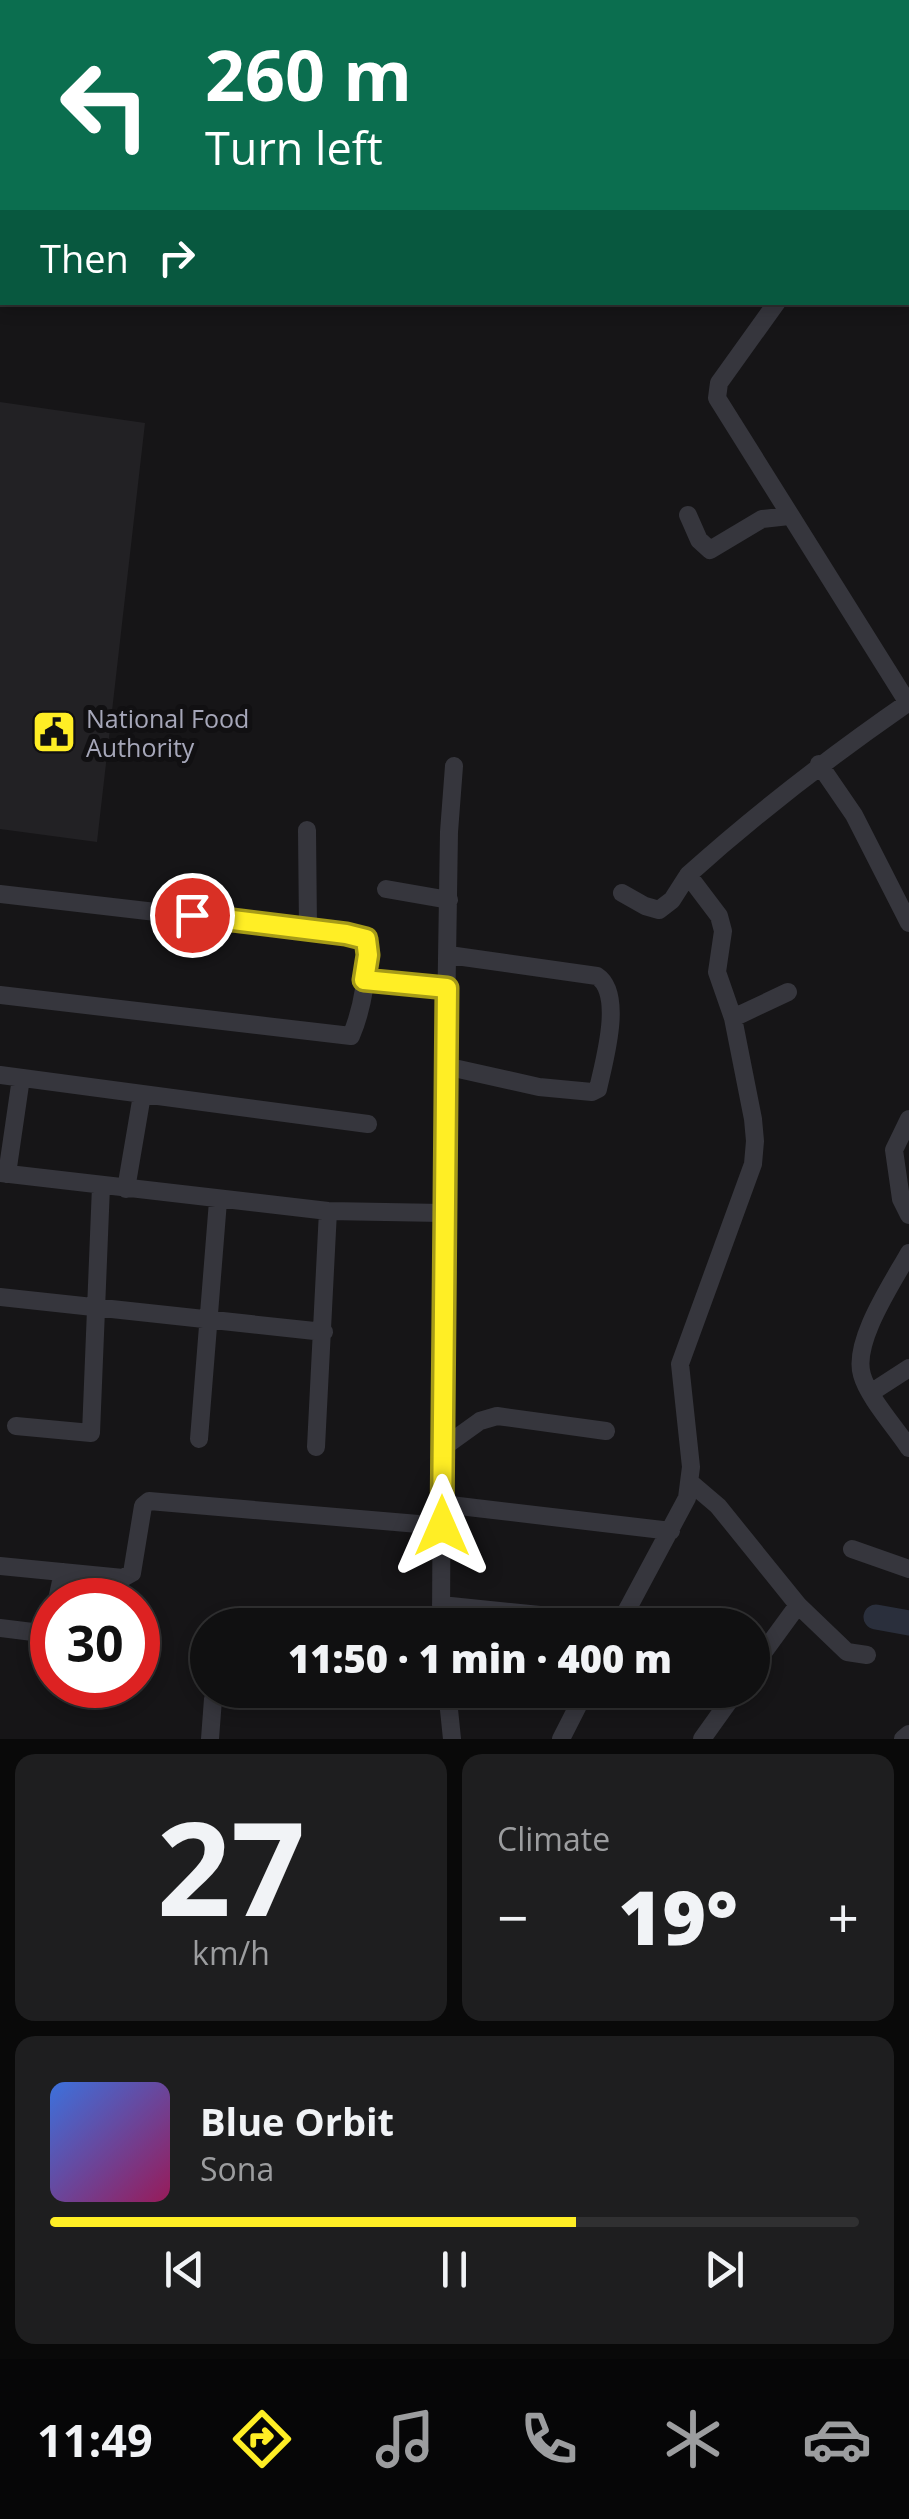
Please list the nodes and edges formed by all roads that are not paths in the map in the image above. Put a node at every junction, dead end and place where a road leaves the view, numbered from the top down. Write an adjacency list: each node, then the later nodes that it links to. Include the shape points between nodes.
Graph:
1 (775, 305): 3 (street, via 719,383 716,398)
2 (688, 516): 3 (street, via 710,550 762,519)
3 (790, 516): 4 (street)
4 (908, 703): 5 (street)
5 (819, 764): 8 (street); 13 (street)
6 (454, 766): 12 (street)
7 (308, 830): 14 (street)
8 (688, 875): 10 (street, via 660,910); 20 (street, via 720,916 718,972)
9 (386, 889): 12 (street)
10 (622, 893)
11 (0, 894): 14 (street)
12 (449, 900): 15 (street)
13 (909, 923)
14 (308, 928): 16 (street, via 366,939)
15 (448, 954): 17 (street); 21 (street, via 597,976 608,991 610,1038 592,1092)
16 (364, 980): 17 (street); 19 (street, via 350,1036)
17 (447, 988): 21 (street)
18 (788, 992): 20 (street)
19 (0, 996)
20 (733, 1018): 47 (street, via 756,1141 680,1364)
21 (445, 1066): 32 (street)
22 (0, 1075): 23 (street)
23 (22, 1078): 24 (street); 27 (street)
24 (142, 1095): 26 (street); 29 (street)
25 (909, 1120): 33 (street, via 894,1150)
26 (368, 1124)
27 (3, 1173): 28 (street)
28 (100, 1186): 29 (street); 36 (street)
29 (126, 1189): 30 (street)
30 (218, 1201): 31 (street); 37 (street)
31 (328, 1212): 32 (street); 38 (street)
32 (443, 1213): 46 (street)
33 (909, 1215)
34 (909, 1253): 40 (street, via 865,1336 860,1362)
35 (0, 1297): 36 (street)
36 (96, 1308): 37 (street); 41 (street, via 90,1433)
37 (210, 1322): 38 (street); 43 (street)
38 (324, 1332): 44 (street)
39 (909, 1368): 40 (street)
40 (872, 1392): 45 (street)
41 (16, 1426)
42 (606, 1431): 46 (street, via 498,1416)
43 (199, 1440)
44 (316, 1447)
45 (909, 1448)
46 (441, 1449): 48 (street)
47 (691, 1483): 50 (street); 57 (street, via 718,1506)
48 (442, 1504): 49 (street); 50 (street)
49 (442, 1526): 54 (street, via 149,1501 132,1574); 56 (street)
50 (671, 1531): 59 (street)
51 (852, 1549): 53 (street)
52 (0, 1566): 54 (street)
53 (909, 1568)
54 (63, 1572): 55 (street)
55 (62, 1578)
56 (441, 1605): 58 (street)
57 (798, 1605): 62 (street); 63 (street, via 847,1652)
58 (469, 1608)
59 (629, 1608)
60 (0, 1628): 61 (street)
61 (30, 1632)
62 (770, 1643)
63 (867, 1654)
64 (212, 1708): 69 (street)
65 (449, 1708): 70 (street)
66 (577, 1708): 71 (street)
67 (724, 1708): 72 (street)
68 (909, 1734): 73 (street)
69 (210, 1739)
70 (452, 1739)
71 (562, 1739)
72 (702, 1739)
73 (903, 1739)

